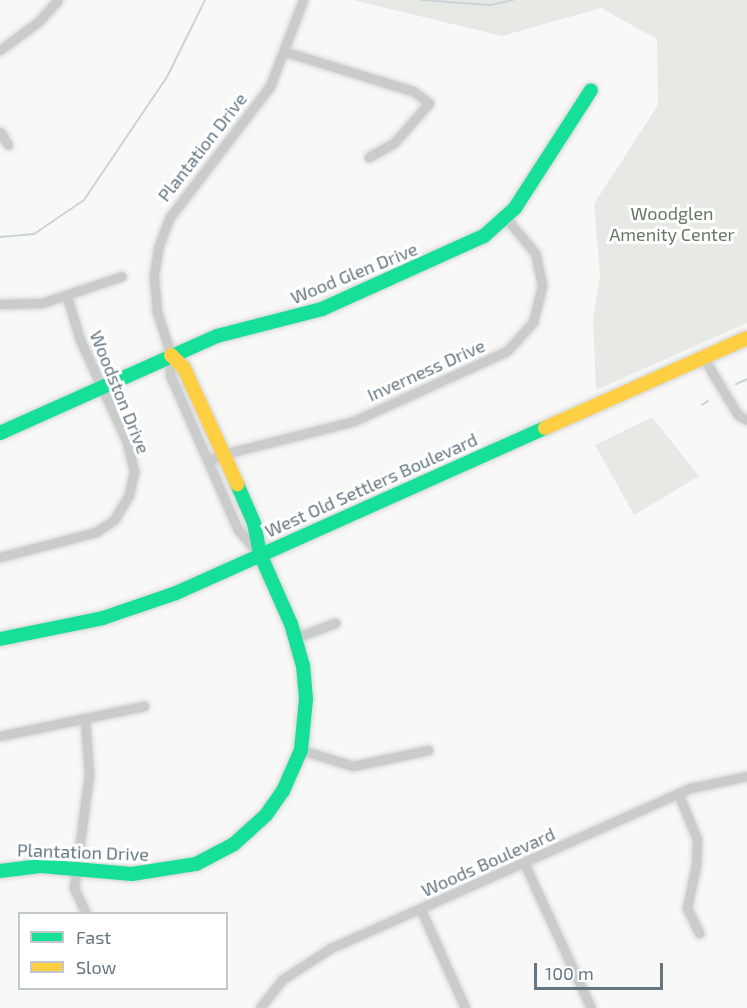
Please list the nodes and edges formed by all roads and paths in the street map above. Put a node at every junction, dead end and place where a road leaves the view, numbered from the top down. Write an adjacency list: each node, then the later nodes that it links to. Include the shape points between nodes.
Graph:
1 (58, 0): 3 (street, via 39,21)
2 (303, 0): 4 (street, Plantation Drive)
3 (0, 50)
4 (286, 52): 8 (street, via 413,91 429,104 394,143); 14 (street, Plantation Drive, via 262,99 186,192 164,231 156,260 154,297)
5 (591, 90): 9 (street, Wood Glen Drive)
6 (0, 132): 7 (street)
7 (9, 145)
8 (369, 157)
9 (506, 218): 14 (street, Wood Glen Drive, via 470,243 322,309 217,336); 19 (street, Inverness Drive, via 535,253 542,285 533,322 513,346 354,421)
10 (122, 276): 11 (street)
11 (67, 297): 12 (street, via 42,303); 16 (street, Woodston Drive, via 80,340)
12 (0, 304)
13 (747, 338): 15 (street, West Old Settlers Boulevard)
14 (171, 355): 16 (street, Wood Glen Drive); 19 (street, Plantation Drive, via 184,368); 20 (street, Plantation Drive, via 170,375)
15 (703, 357): 17 (street, via 738,415); 21 (street, West Old Settlers Boulevard)
16 (101, 387): 18 (street, Wood Glen Drive); 22 (street, Woodston Drive, via 127,442 134,471 129,495 114,520 80,538)
17 (747, 420)
18 (0, 433)
19 (224, 454): 20 (street, Inverness Drive); 21 (street, Plantation Drive, via 254,523)
20 (208, 461): 21 (street, Plantation Drive, via 238,530)
21 (260, 554): 24 (street, Plantation Drive); 25 (street, West Old Settlers Boulevard, via 176,593 103,618)
22 (0, 557)
23 (335, 623): 24 (street)
24 (296, 638): 29 (street, Plantation Drive, via 306,699)
25 (0, 639)
26 (144, 706): 27 (street)
27 (85, 720): 28 (street); 34 (street, via 89,774)
28 (0, 736)
29 (301, 750): 30 (street, via 353,766); 34 (street, Plantation Drive, via 283,791 266,815 234,844 209,858 154,873)
30 (428, 750)
31 (747, 776): 32 (street, Woods Boulevard, via 706,783)
32 (678, 793): 33 (street, Woods Boulevard); 38 (street, via 697,839 687,908)
33 (524, 863): 36 (street, Woods Boulevard); 41 (street)
34 (76, 869): 35 (street, Plantation Drive, via 27,866); 37 (street, via 74,892)
35 (0, 871)
36 (421, 910): 39 (street, Woods Boulevard, via 331,948 283,979); 40 (street)
37 (85, 912)
38 (699, 933)
39 (260, 1008)
40 (465, 1008)
41 (591, 1008)

